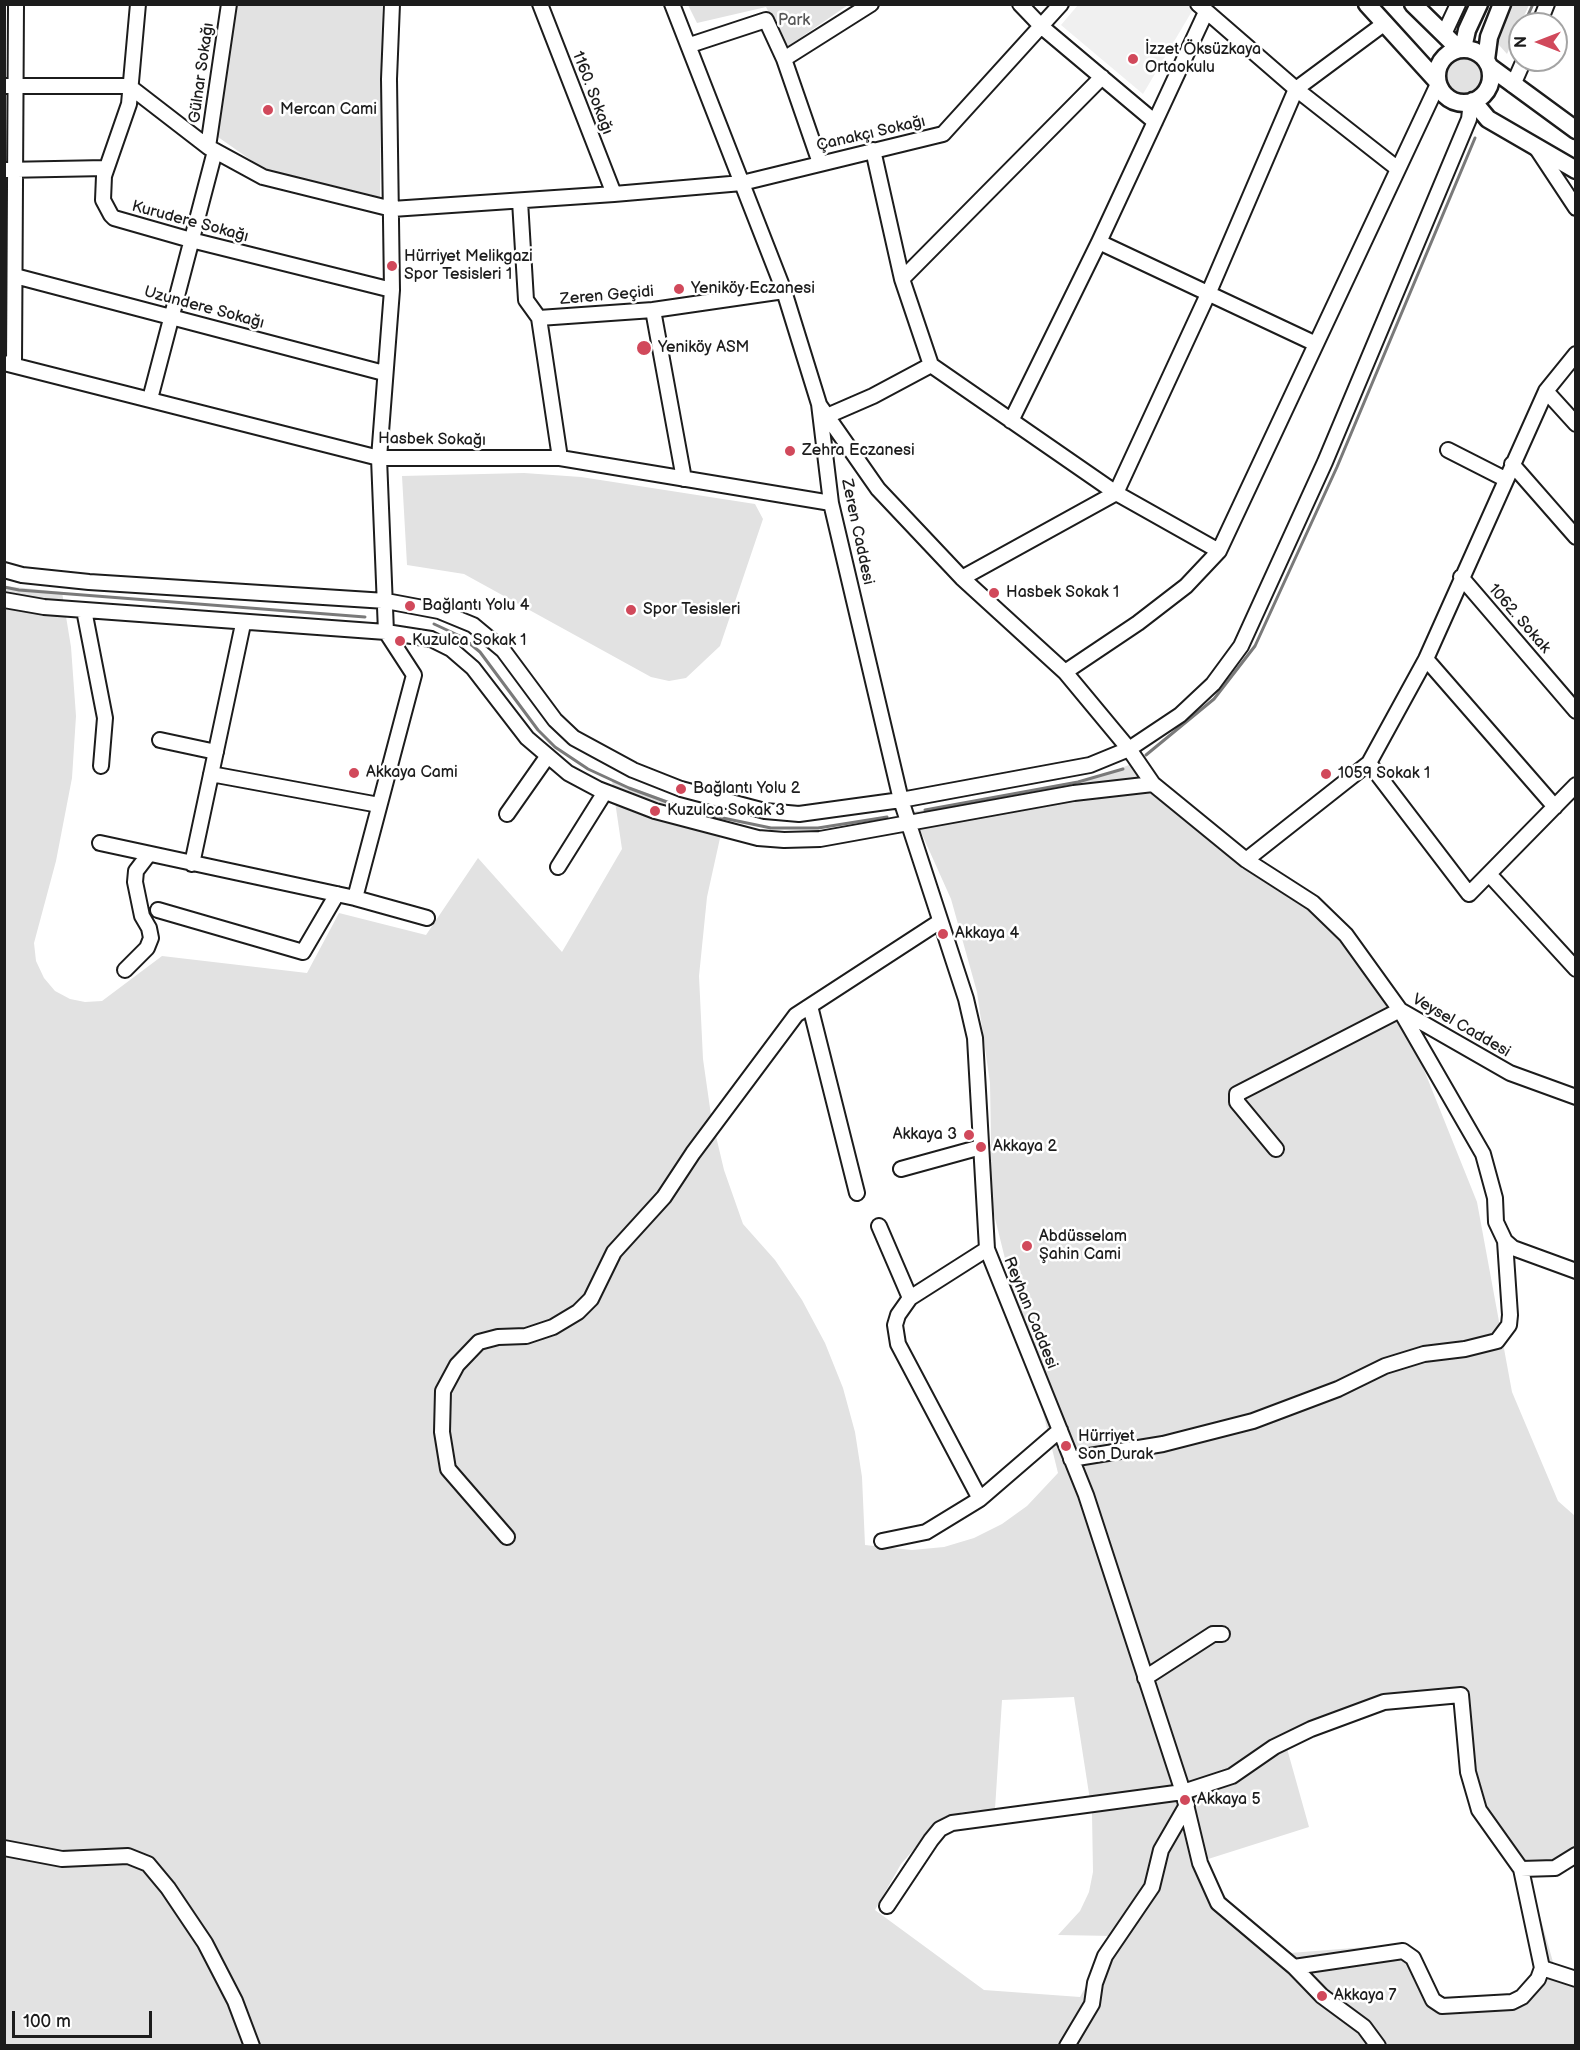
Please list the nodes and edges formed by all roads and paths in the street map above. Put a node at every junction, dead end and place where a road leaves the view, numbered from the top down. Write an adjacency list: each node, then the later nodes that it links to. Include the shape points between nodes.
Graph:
1 (16, 4): 27 (street)
2 (138, 4): 28 (street, Kurudere Sokağı)
3 (229, 4): 34 (street, Gülnar Sokağı)
4 (392, 4): 45 (street)
5 (540, 4): 42 (street, 1160. Sokağı)
6 (672, 4): 19 (street, Zeren Caddesi)
7 (1020, 4): 17 (street)
8 (1061, 4): 17 (street, Çanakçı Sokağı)
9 (1367, 4): 16 (main road)
10 (1413, 4): 18 (main road)
11 (1458, 4): 18 (street)
12 (1479, 4): 20 (main road)
13 (1502, 4): 22 (main road, via 1489,37)
14 (867, 6): 21 (street)
15 (1201, 7): 29 (street); 31 (street)
16 (1385, 23): 25 (main road); 29 (street)
17 (1042, 27): 24 (street); 35 (street, Çanakçı Sokağı, via 943,134)
18 (1444, 34): 20 (main road)
19 (690, 45): 21 (street, via 766,20); 41 (street, Zeren Caddesi)
20 (1461, 49): 22 (main road, via 1474,50); 25 (main road, via 1451,51 1440,62)
21 (784, 59): 36 (street)
22 (1488, 63): 26 (main road); 30 (main road, via 1491,74 1487,89)
23 (1519, 72): 26 (street)
24 (1102, 77): 31 (street); 49 (street)
25 (1438, 82): 30 (main road, via 1454,101); 38 (street)
26 (1513, 85): 32 (main road)
27 (10, 86): 28 (street); 39 (street)
28 (129, 86): 34 (street, Çanakçı Sokağı); 37 (street, Kurudere Sokağı, via 129,104)
29 (1296, 89): 38 (street); 53 (street)
30 (1472, 101): 33 (main road, via 1488,119); 89 (street, via 1469,119 1334,440 1242,646 1213,684 1180,715)
31 (1155, 122): 48 (street)
32 (1575, 130)
33 (1534, 144): 40 (main road); 44 (street)
34 (211, 149): 45 (street, Çanakçı Sokağı, via 263,177); 47 (street, Gülnar Sokağı)
35 (873, 150): 36 (street, Çanakçı Sokağı); 49 (street)
36 (820, 163): 41 (street, Çanakçı Sokağı)
37 (106, 168): 39 (street); 47 (street, Kurudere Sokağı, via 102,195 114,218)
38 (1398, 169): 57 (street)
39 (10, 170): 46 (street)
40 (1575, 170)
41 (742, 183): 42 (street, Çanakçı Sokağı); 52 (street, Zeren Caddesi)
42 (614, 195): 43 (street, Çanakçı Sokağı)
43 (520, 201): 45 (street, Çanakçı Sokağı); 56 (street, via 526,300)
44 (1575, 208)
45 (392, 209): 51 (street)
46 (10, 234): 50 (street)
47 (191, 240): 51 (street, Kurudere Sokağı); 55 (street, Gülnar Sokağı)
48 (1099, 242): 53 (street); 65 (street)
49 (902, 279): 60 (street)
50 (11, 283): 55 (street, Uzundere Sokağı); 59 (street)
51 (392, 290): 61 (street)
52 (784, 291): 54 (street, Zeren Geçidi); 64 (street, Zeren Caddesi)
53 (1209, 292): 57 (street); 73 (street)
54 (653, 310): 56 (street, Zeren Geçidi); 72 (street)
55 (171, 317): 61 (street, Uzundere Sokağı); 63 (street, Gülnar Sokağı)
56 (539, 318): 69 (street)
57 (1316, 344): 76 (street)
58 (1575, 354): 62 (street)
59 (9, 364): 63 (street, Hasbek Sokağı)
60 (931, 365): 64 (street, via 873,396); 65 (street)
61 (384, 373): 68 (street)
62 (1546, 391): 66 (street); 70 (street)
63 (150, 399): 68 (street, Hasbek Sokağı)
64 (823, 410): 74 (street, Zeren Caddesi); 79 (street, Veysel Caddesi, via 878,489)
65 (1011, 421): 73 (street)
66 (1575, 424)
67 (1448, 450): 71 (street)
68 (379, 458): 69 (street, Hasbek Sokağı); 81 (street)
69 (560, 458): 72 (street, Hasbek Sokağı)
70 (1512, 464): 71 (street); 75 (street)
71 (1505, 478): 78 (street)
72 (684, 479): 74 (street, Hasbek Sokağı)
73 (1116, 493): 76 (street); 79 (street)
74 (831, 503): 98 (street, Zeren Caddesi)
75 (1575, 537)
76 (1220, 551): 86 (street, via 1186,586)
77 (4, 570): 81 (street, via 89,582)
78 (1461, 577): 85 (street); 87 (street, 1062. Sokak)
79 (962, 578): 86 (street, Veysel Caddesi)
80 (4, 600): 82 (street)
81 (386, 601): 84 (street); 98 (street, via 439,611 473,625 503,650 555,720 574,738 633,770 681,789 765,811 799,814)
82 (84, 610): 83 (street); 93 (street, via 105,718)
83 (243, 624): 84 (street); 90 (street)
84 (386, 632): 91 (street, via 431,639 456,652 481,676 518,728); 99 (street, via 414,675)
85 (1426, 659): 92 (street); 100 (street)
86 (1065, 672): 89 (street, Veysel Caddesi)
87 (1575, 711)
88 (160, 740): 90 (street)
89 (1130, 750): 95 (street, Veysel Caddesi); 98 (street, via 1090,765)
90 (216, 752): 94 (street)
91 (547, 757): 97 (street); 101 (street)
92 (1370, 763): 105 (street); 108 (street, via 1469,894)
93 (101, 766)
94 (211, 774): 99 (street); 106 (street)
95 (1153, 784): 102 (street, via 1074,793); 105 (street, Veysel Caddesi)
96 (1575, 785): 100 (street)
97 (605, 792): 102 (street, via 673,816 771,839 820,839); 107 (street)
98 (900, 800): 102 (street, Zeren Caddesi)
99 (379, 805): 110 (street)
100 (1555, 807): 108 (street)
101 (507, 814)
102 (908, 825): 113 (street, Reyhan Caddesi)
103 (100, 843): 104 (street)
104 (149, 854): 106 (street); 115 (street, via 136,871 135,882 151,938 147,948)
105 (1246, 860): 117 (street, Veysel Caddesi, via 1312,903 1346,935)
106 (192, 864): 109 (street)
107 (558, 867)
108 (1489, 874): 114 (street)
109 (337, 894): 110 (street); 111 (street, via 303,952)
110 (355, 898): 112 (street)
111 (158, 910)
112 (427, 918)
113 (939, 922): 116 (street); 119 (street, Reyhan Caddesi, via 975,1038)
114 (1573, 962)
115 (125, 970)
116 (810, 1006): 122 (street); 131 (street, via 796,1015 664,1197 614,1252 591,1299 553,1327 526,1336 479,1342 445,1384 442,1432 448,1469)
117 (1400, 1010): 118 (street, Veysel Caddesi, via 1510,1073); 120 (street, via 1237,1094 1237,1102); 124 (street, via 1483,1154 1495,1198 1496,1222)
118 (1575, 1096)
119 (981, 1147): 121 (street); 125 (street, Reyhan Caddesi)
120 (1276, 1149)
121 (900, 1169)
122 (857, 1193)
123 (879, 1226): 127 (street)
124 (1505, 1241): 126 (street); 129 (street, via 1510,1315 1509,1325 1497,1341 1424,1354 1385,1366 1338,1389 1253,1421 1163,1444)
125 (987, 1250): 127 (street); 128 (street, Reyhan Caddesi)
126 (1575, 1271)
127 (910, 1298): 130 (street, via 895,1324 898,1344)
128 (1059, 1430): 129 (street, Reyhan Caddesi); 130 (street)
129 (1071, 1459): 134 (street, Reyhan Caddesi)
130 (980, 1499): 132 (street, via 926,1532)
131 (507, 1537)
132 (882, 1541)
133 (1222, 1634): 134 (street, via 1213,1634)
134 (1145, 1678): 135 (street, Reyhan Caddesi)
135 (1185, 1799): 138 (street, via 1311,1729 1384,1702 1461,1695 1468,1772 1479,1810); 139 (street, via 952,1823 931,1840); 140 (street, Reyhan Caddesi, via 1200,1863 1218,1903); 144 (street, via 1161,1850 1152,1887 1106,1956 1092,2004)
136 (4, 1848): 143 (street, via 62,1859 128,1856 147,1863 205,1943 236,2001)
137 (1575, 1855): 138 (street, via 1555,1868)
138 (1521, 1869): 141 (street)
139 (887, 1906)
140 (1294, 1967): 141 (street, via 1403,1951 1413,1958 1433,2000 1442,2006 1512,2002 1532,1989); 145 (street, Reyhan Caddesi, via 1322,1996 1364,2027)
141 (1542, 1968): 142 (street)
142 (1575, 1979)
143 (252, 2046)
144 (1067, 2046)
145 (1378, 2046)

